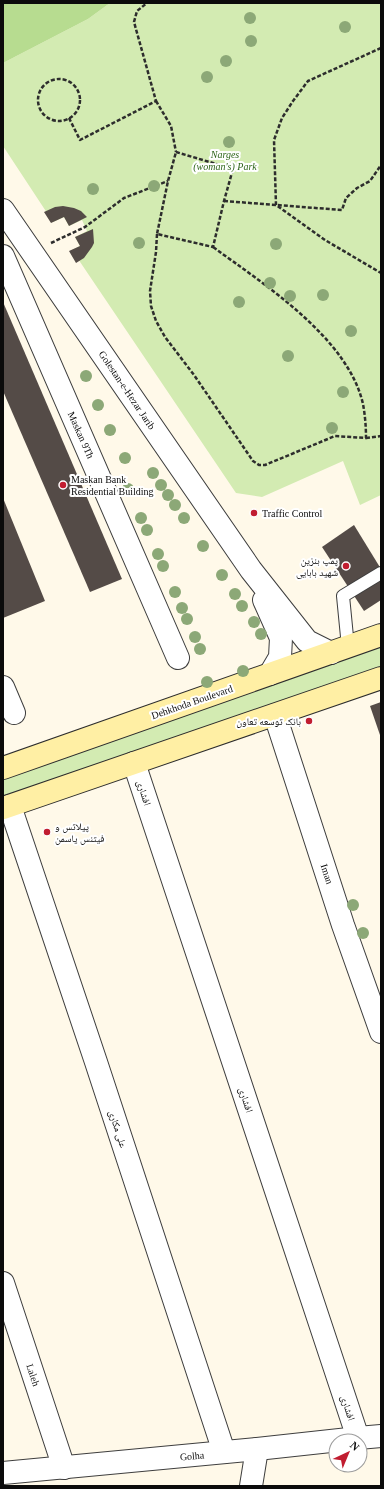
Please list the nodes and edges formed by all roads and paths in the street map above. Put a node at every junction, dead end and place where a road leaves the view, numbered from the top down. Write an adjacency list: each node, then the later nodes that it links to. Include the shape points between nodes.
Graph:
1 (147, 3): 3 (path, via 137,11 134,22)
2 (381, 48): 9 (path, via 308,81 293,101 282,118 274,140)
3 (156, 101): 4 (path, via 80,140); 5 (path, via 171,126)
4 (69, 118): 4 (path, via 52,120 41,111 38,104 40,91 49,81 69,81 78,91 80,105 77,112)
5 (176, 152): 7 (path); 8 (path, via 233,169)
6 (381, 164): 9 (path, via 370,181 346,198 342,210)
7 (168, 181): 12 (path); 14 (path, via 124,198 85,227)
8 (224, 201): 9 (path); 13 (path)
9 (276, 205): 16 (path, via 325,240)
10 (3, 210): 11 (street, Golestan-e-Hezar Jarib)
11 (9, 230): 14 (street, Golestan-e-Hezar Jarib)
12 (156, 234): 13 (path); 18 (path, via 150,291 156,321 253,461 265,465 336,436)
13 (213, 247): 18 (path, via 292,306 338,355 361,397)
14 (33, 253): 15 (street); 19 (street, Golestan-e-Hezar Jarib)
15 (4, 263): 23 (street, Maskan 9Th)
16 (381, 273)
17 (381, 436): 18 (path)
18 (366, 438)
19 (251, 570): 22 (street, via 307,641); 24 (street, via 281,638 280,657)
20 (381, 573): 22 (lane, via 343,596)
21 (381, 635): 22 (main road, Dehkhoda Boulevard)
22 (340, 650): 24 (main road, Dehkhoda Boulevard)
23 (178, 658)
24 (270, 674): 30 (main road, Dehkhoda Boulevard)
25 (381, 678): 28 (main road)
26 (3, 687): 27 (street)
27 (14, 713)
28 (275, 715): 29 (main road); 32 (street, Iman)
29 (134, 763): 31 (main road); 34 (street, افشاری)
30 (3, 768)
31 (7, 807): 39 (street, علی مکاری, via 99,1069)
32 (381, 1032)
33 (3, 1283): 40 (street, Laleh)
34 (356, 1433)
35 (381, 1436): 36 (street, Golha)
36 (368, 1437)
37 (328, 1442): 38 (street, Golha)
38 (257, 1450): 39 (street, Golha); 42 (street)
39 (224, 1452): 40 (street, Golha)
40 (64, 1468): 41 (street, Golha)
41 (3, 1473)
42 (251, 1486)

